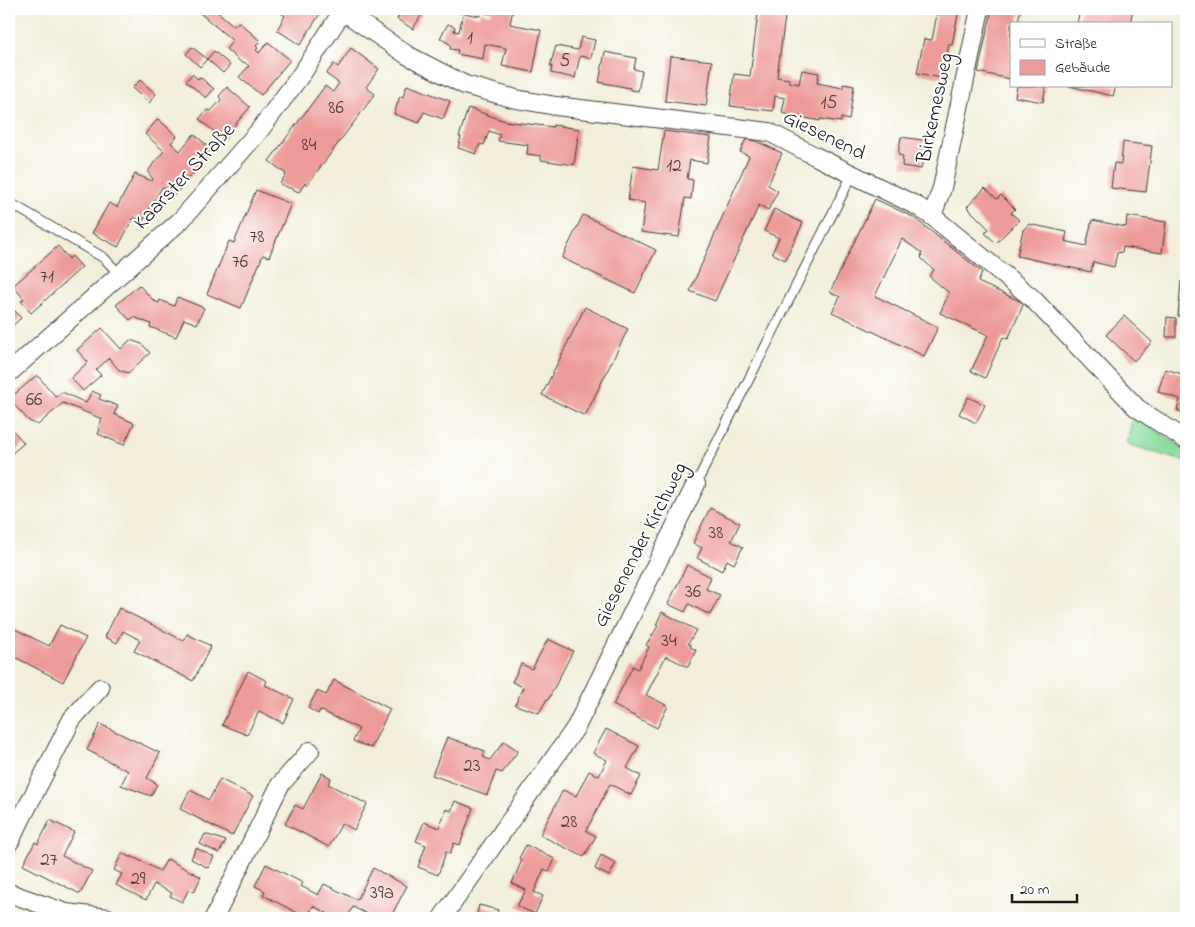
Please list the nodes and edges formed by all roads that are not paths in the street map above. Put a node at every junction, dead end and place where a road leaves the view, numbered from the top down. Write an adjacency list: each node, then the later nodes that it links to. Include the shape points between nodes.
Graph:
1 (980, 9): 5 (street, Birkemesweg, via 942,188)
2 (343, 10): 3 (street, Giesenend, via 407,55 465,85 556,106 770,132); 6 (street, Kaarster Straße, via 259,131 181,220)
3 (852, 175): 5 (street, Giesenend); 9 (lane, Giesenender Kirchweg)
4 (10, 203): 6 (lane, via 104,258)
5 (932, 216): 8 (street, Giesenend, via 1032,298 1137,408)
6 (119, 274): 7 (street, Kaarster Straße)
7 (9, 372)
8 (1186, 440)
9 (696, 484): 16 (street, Giesenender Kirchweg, via 576,727)
10 (100, 688): 12 (street, via 72,719)
11 (310, 751): 15 (street, via 280,785)
12 (9, 843)
13 (9, 893): 14 (street, via 66,913)
14 (108, 918)
15 (214, 918)
16 (442, 918)

